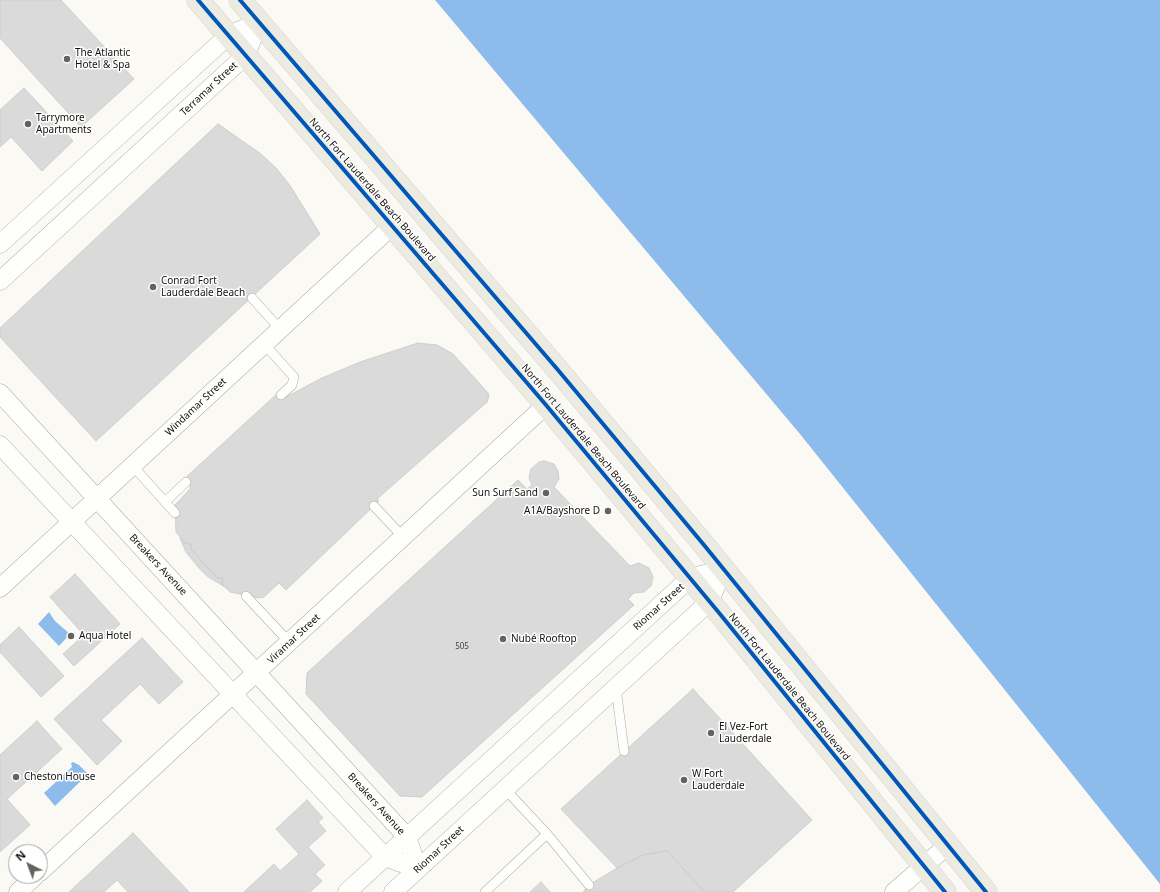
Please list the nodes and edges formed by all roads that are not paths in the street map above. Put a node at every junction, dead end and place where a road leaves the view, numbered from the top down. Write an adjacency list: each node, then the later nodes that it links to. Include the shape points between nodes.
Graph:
1 (198, 0): 4 (main road, North Fort Lauderdale Beach Boulevard)
2 (240, 0): 3 (main road)
3 (259, 22): 4 (street); 5 (street, Terramar Street); 24 (main road, via 558,370)
4 (229, 35): 5 (main road, North Fort Lauderdale Beach Boulevard); 7 (street)
5 (246, 55): 6 (main road, North Fort Lauderdale Beach Boulevard); 8 (street, Terramar Street)
6 (392, 226): 10 (street, Windamar Street); 14 (main road, North Fort Lauderdale Beach Boulevard)
7 (0, 244)
8 (0, 281)
9 (252, 298): 10 (lane)
10 (280, 329): 11 (street, Windamar Street)
11 (264, 344): 13 (lane, via 294,377 292,385); 16 (street, Windamar Street)
12 (0, 393): 18 (street, Breakers Avenue)
13 (281, 395)
14 (546, 405): 23 (street, Viramar Street); 25 (main road, North Fort Lauderdale Beach Boulevard)
15 (0, 446): 22 (street)
16 (132, 465): 18 (street, Windamar Street); 19 (lane)
17 (186, 482): 19 (lane)
18 (96, 498): 22 (street, Windamar Street); 30 (street, Breakers Avenue)
19 (165, 502): 21 (lane)
20 (374, 506): 23 (lane)
21 (175, 513)
22 (71, 522): 26 (street, Windamar Street); 32 (street)
23 (404, 537): 29 (street, Viramar Street)
24 (724, 569): 25 (street, Riomar Street); 28 (street, Riomar Street); 37 (main road)
25 (690, 578): 28 (main road, North Fort Lauderdale Beach Boulevard); 36 (street, Riomar Street)
26 (0, 588)
27 (246, 596): 29 (lane)
28 (709, 602): 31 (street, Riomar Street); 40 (main road, North Fort Lauderdale Beach Boulevard)
29 (290, 643): 30 (street, Viramar Street)
30 (257, 672): 32 (street, Viramar Street); 36 (street, Breakers Avenue)
31 (616, 688): 33 (lane); 34 (street, Riomar Street)
32 (233, 694): 38 (street); 39 (street, Viramar Street)
33 (624, 751)
34 (505, 789): 35 (lane); 41 (street, Riomar Street)
35 (547, 834): 43 (lane); 47 (lane)
36 (407, 837): 38 (street, Riomar Street); 41 (street, Breakers Avenue)
37 (948, 845): 40 (street); 50 (main road)
38 (386, 857): 41 (street); 45 (street, Riomar Street)
39 (48, 865)
40 (924, 865): 48 (street); 49 (main road, North Fort Lauderdale Beach Boulevard)
41 (418, 869): 46 (street, Riomar Street)
42 (26, 884): 44 (street)
43 (589, 885)
44 (18, 892)
45 (347, 892)
46 (393, 892)
47 (485, 892)
48 (894, 892)
49 (945, 892)
50 (986, 892)

